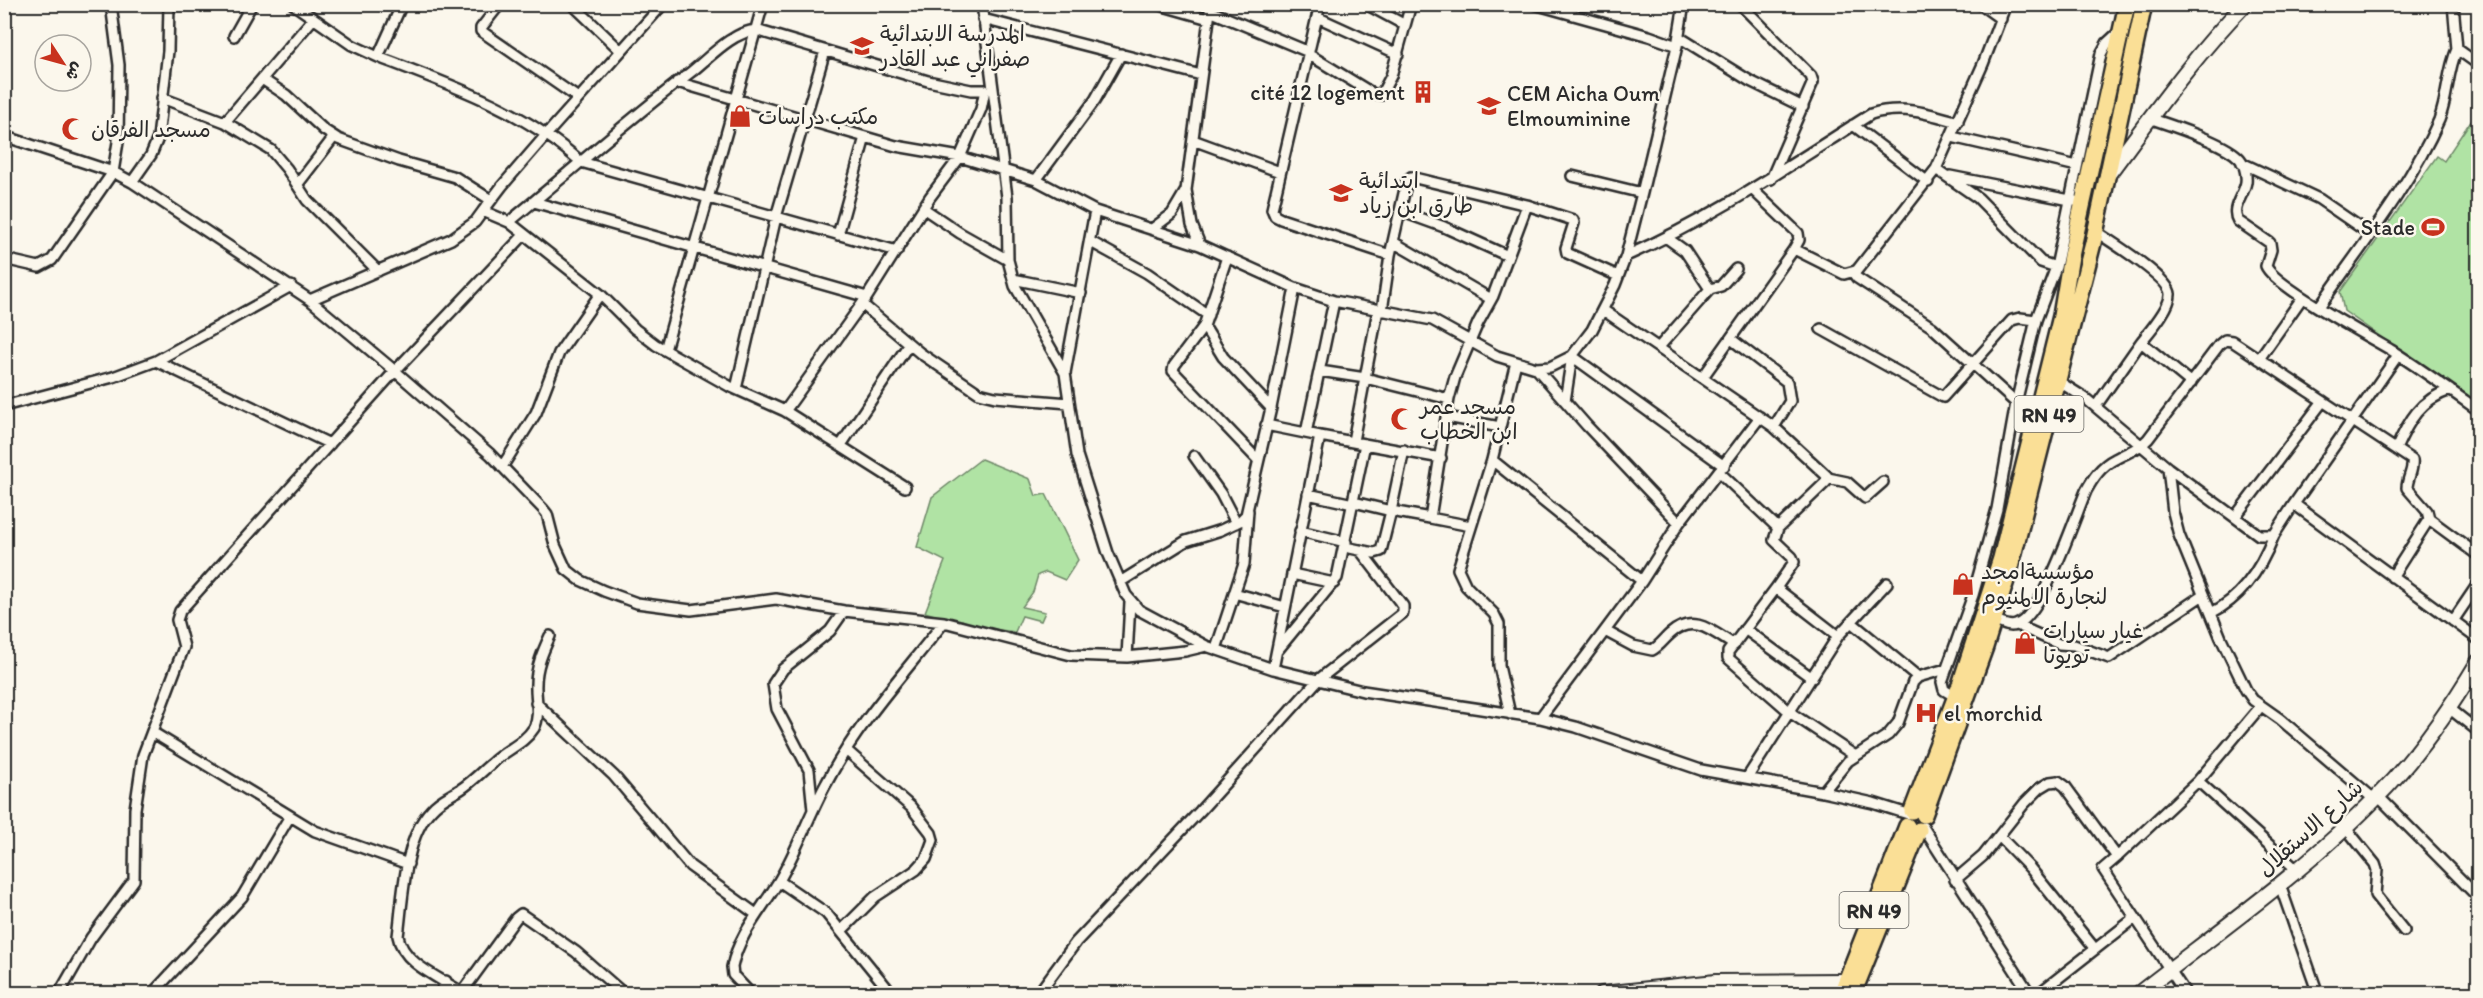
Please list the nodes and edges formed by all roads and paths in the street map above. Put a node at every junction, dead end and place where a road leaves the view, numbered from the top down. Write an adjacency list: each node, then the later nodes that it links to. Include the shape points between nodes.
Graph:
1 (111, 4): 67 (street, via 119,65 118,142)
2 (170, 4): 46 (street)
3 (252, 4): 32 (street)
4 (293, 4): 26 (street)
5 (402, 4): 40 (street)
6 (500, 4): 47 (street, via 481,31)
7 (573, 4): 35 (street)
8 (663, 4): 35 (street)
9 (763, 4): 30 (street)
10 (982, 4): 27 (street)
11 (1156, 4): 24 (street)
12 (1320, 4): 25 (street)
13 (1366, 4): 29 (street)
14 (1412, 4): 29 (street)
15 (1534, 4): 33 (street)
16 (1684, 4): 33 (street)
17 (1740, 4): 49 (street, via 1811,76 1812,86)
18 (1980, 4): 28 (street)
19 (2006, 4): 28 (street)
20 (2127, 4): 31 (main road, RN 49)
21 (2144, 4): 71 (main road, RN 49)
22 (2245, 4): 50 (street)
23 (2453, 4): 34 (street)
24 (1210, 11): 37 (street); 42 (street)
25 (1317, 17): 37 (street); 39 (street)
26 (313, 19): 40 (street); 43 (street)
27 (983, 19): 38 (street); 45 (street)
28 (2001, 19): 53 (street)
29 (1405, 25): 39 (street)
30 (756, 30): 36 (street); 44 (street, via 736,37); 48 (street)
31 (2121, 31): 64 (street, via 2101,54); 83 (main road, RN 49)
32 (234, 36)
33 (1678, 41): 49 (street); 79 (street)
34 (2457, 49): 41 (street); 93 (street, via 2448,91 2432,135)
35 (620, 50): 47 (street)
36 (825, 51): 45 (street, via 939,83 971,90); 51 (street)
37 (1308, 53): 39 (street, via 1379,96); 68 (street)
38 (1121, 54): 42 (street); 72 (street, via 1095,99)
39 (1398, 54)
40 (378, 57): 55 (street, via 458,88)
41 (2478, 64)
42 (1201, 75): 60 (street)
43 (262, 79): 52 (street); 57 (street)
44 (677, 82): 48 (street); 62 (street)
45 (989, 89): 61 (street); 65 (street)
46 (162, 98): 52 (street); 74 (street, via 156,145)
47 (578, 98): 55 (street)
48 (736, 100): 51 (street); 80 (street)
49 (1803, 107): 73 (street)
50 (2149, 118): 63 (street, via 2230,151); 71 (street)
51 (805, 120): 58 (street); 89 (street)
52 (225, 122): 76 (street, via 271,150)
53 (1958, 122): 54 (street, via 1903,109 1870,114); 59 (street)
54 (1853, 125): 73 (street); 75 (street)
55 (547, 134): 62 (street); 81 (street)
56 (4, 136): 67 (street)
57 (334, 137): 76 (street); 81 (street, via 455,177)
58 (865, 137): 61 (street); 95 (street)
59 (1952, 137): 64 (street); 66 (street)
60 (1193, 140): 68 (street); 77 (street)
61 (960, 158): 65 (street); 85 (street)
62 (581, 162): 80 (street); 82 (street)
63 (2242, 163): 93 (street, via 2319,199); 123 (street, via 2246,183 2236,208 2237,219 2270,243 2267,271)
64 (2077, 166): 83 (street)
65 (1003, 169): 72 (street); 108 (street)
66 (1936, 169): 69 (street); 75 (street)
67 (113, 172): 74 (street); 107 (street, via 52,260 39,267)
68 (1281, 172): 103 (street, via 1272,208 1275,216)
69 (1946, 175): 83 (street); 109 (street, via 1978,198 2041,262)
70 (1572, 176): 79 (street)
71 (2107, 176): 92 (main road, RN 49)
72 (1036, 180): 87 (street)
73 (1771, 180): 78 (street)
74 (132, 182): 116 (street)
75 (1928, 182): 112 (street)
76 (297, 185): 113 (street)
77 (1186, 190): 91 (street, via 1172,214); 99 (street)
78 (1753, 190): 96 (street); 101 (street, via 1798,233)
79 (1642, 193): 105 (street)
80 (707, 198): 89 (street); 100 (street)
81 (491, 200): 86 (street)
82 (534, 202): 90 (street); 100 (street)
83 (2076, 202): 109 (street); 122 (main road, RN 49)
84 (1527, 206): 88 (street, via 1412,177 1407,180); 104 (street); 114 (street, via 1573,220 1567,253)
85 (923, 208): 102 (street); 108 (street)
86 (483, 211): 90 (street); 113 (street, via 475,222 451,239)
87 (1095, 211): 91 (street); 97 (street)
88 (1400, 212): 98 (street); 104 (street)
89 (776, 217): 95 (street); 110 (street)
90 (509, 222): 94 (street)
91 (1152, 229): 99 (street)
92 (2096, 231): 137 (street, via 2169,288 2167,306); 153 (main road, RN 49)
93 (2370, 234): 128 (street)
94 (524, 235): 121 (street); 148 (street)
95 (838, 235): 102 (street)
96 (1667, 238): 105 (street); 118 (street, via 1684,252)
97 (1091, 242): 120 (street); 131 (street, via 1147,273)
98 (1393, 242): 103 (street); 124 (street)
99 (1200, 245): 106 (street)
100 (694, 248): 110 (street); 140 (street)
101 (1794, 249): 112 (street, via 1844,274); 135 (street)
102 (897, 251): 126 (street)
103 (1390, 255): 129 (street)
104 (1508, 256): 124 (street)
105 (1626, 256): 114 (street)
106 (1227, 258): 117 (street); 131 (street)
107 (4, 260)
108 (1008, 260): 115 (street)
109 (2055, 267): 119 (street)
110 (765, 268): 126 (street); 155 (street)
111 (1736, 268): 118 (street, via 1721,286)
112 (1855, 271): 146 (street, via 1857,279 1932,327)
113 (378, 272): 125 (street)
114 (1618, 276): 130 (street)
115 (1013, 279): 120 (street); 150 (street)
116 (291, 286): 125 (street); 144 (street)
117 (1295, 288): 127 (street); 164 (street)
118 (1710, 289): 139 (street)
119 (2047, 291): 122 (street); 132 (street)
120 (1081, 293): 150 (street)
121 (600, 294): 140 (street, via 635,329); 187 (street, via 560,353 536,413)
122 (2066, 294): 167 (main road, RN 49)
123 (2302, 298): 128 (street); 143 (street)
124 (1491, 299): 136 (street)
125 (310, 300): 148 (street)
126 (865, 300): 138 (street); 166 (street)
127 (1334, 301): 129 (street); 149 (street)
128 (2319, 307): 141 (street)
129 (1380, 310): 136 (street, via 1432,320); 152 (street)
130 (1603, 310): 139 (street); 142 (street)
131 (1208, 315): 133 (street)
132 (2036, 320): 146 (street, via 2012,320); 160 (street)
133 (1204, 326): 164 (street, via 1223,357); 185 (street, via 1173,371)
134 (1821, 329): 146 (street, via 1941,397)
135 (1731, 339): 151 (street); 173 (street, via 1787,381 1790,401)
136 (1470, 341): 145 (street); 157 (street)
137 (2141, 342): 154 (street); 163 (street)
138 (909, 344): 161 (street, via 979,393); 179 (street)
139 (1659, 347): 151 (street)
140 (665, 350): 155 (street)
141 (2398, 355): 156 (street); 170 (street)
142 (1572, 356): 147 (street, via 1550,367); 158 (street); 189 (street)
143 (2259, 359): 154 (street, via 2225,340); 159 (street)
144 (156, 361): 162 (street, via 113,377); 177 (street)
145 (1516, 362): 147 (street); 172 (street)
146 (1974, 364): 160 (street)
147 (1536, 368): 158 (street)
148 (395, 371): 177 (street); 187 (street)
149 (1320, 371): 152 (street); 174 (street)
150 (1065, 373): 161 (street)
151 (1703, 377): 169 (street)
152 (1365, 378): 157 (street); 176 (street)
153 (2058, 381): 163 (street); 224 (main road, RN 49)
154 (2191, 383): 180 (street)
155 (736, 389): 166 (street)
156 (2450, 390): 165 (street); 181 (street, via 2433,396 2417,411)
157 (1449, 399): 168 (street)
158 (1565, 401): 202 (street)
159 (2323, 401): 170 (street); 198 (street)
160 (2016, 402): 167 (street); 241 (street, via 1989,543)
161 (1069, 403): 213 (street, via 1077,455)
162 (4, 406)
163 (2096, 406): 180 (street)
164 (1271, 408): 171 (street)
165 (2478, 410)
166 (785, 411): 179 (street)
167 (2037, 413): 245 (main road, RN 49, via 1988,602)
168 (1447, 417): 172 (street); 184 (street)
169 (1760, 417): 173 (street); 189 (street)
170 (2353, 422): 181 (street); 195 (street)
171 (1266, 425): 174 (street); 185 (street)
172 (1500, 427): 186 (street)
173 (1774, 427): 190 (street)
174 (1306, 434): 175 (street)
175 (1320, 436): 176 (street); 193 (street)
176 (1353, 441): 178 (street)
177 (330, 444): 253 (street, via 180,611 177,620 184,647)
178 (1365, 444): 182 (street); 194 (street)
179 (841, 445): 192 (street)
180 (2141, 446): 188 (street); 228 (street, via 2116,458 2094,476 2047,587)
181 (2396, 448): 200 (street, via 2412,460 2407,488)
182 (1404, 450): 184 (street); 197 (street)
183 (1194, 456): 201 (street)
184 (1441, 458): 199 (street)
185 (1257, 459): 196 (street)
186 (1492, 460): 203 (street); 212 (street)
187 (502, 467): 222 (street, via 547,514 566,569 604,591 666,608 691,610 776,598)
188 (2168, 468): 198 (street); 219 (street, via 2176,525)
189 (1722, 469): 202 (street); 204 (street)
190 (1828, 478): 191 (street, via 1847,482 1865,498); 204 (street)
191 (1883, 482)
192 (905, 487)
193 (1308, 494): 194 (street); 205 (street)
194 (1353, 503): 197 (street); 207 (street)
195 (2294, 504): 206 (street); 211 (street)
196 (1248, 508): 201 (street); 218 (street, via 1246,548)
197 (1391, 511): 199 (street); 208 (street, via 1381,551)
198 (2235, 517): 206 (street, via 2259,535)
199 (1430, 518): 203 (street)
200 (2429, 519): 209 (street); 211 (street)
201 (1236, 523): 213 (street, via 1186,541)
202 (1679, 524): 212 (street)
203 (1471, 526): 250 (street, via 1458,569 1466,586 1499,624 1499,666)
204 (1778, 528): 217 (street, via 1776,543 1794,560)
205 (1300, 531): 207 (street); 210 (street)
206 (2274, 535): 223 (street, via 2262,561 2238,593)
207 (1345, 544): 208 (street); 214 (street)
208 (1360, 550): 244 (street, via 1403,611)
209 (2478, 555)
210 (1292, 574): 214 (street); 221 (street)
211 (2392, 577): 225 (street)
212 (1642, 581): 230 (street)
213 (1120, 582): 220 (street)
214 (1334, 583): 237 (street)
215 (1887, 583): 227 (street)
216 (2478, 584): 225 (street)
217 (1776, 588): 229 (street); 232 (street)
218 (1234, 593): 221 (street); 236 (street)
219 (2203, 595): 223 (street); 228 (street, via 2109,658 2055,642)
220 (1130, 602): 235 (street); 238 (street)
221 (1285, 607): 237 (street)
222 (844, 611): 226 (street); 260 (street, via 832,629 783,669 773,684 777,709 809,770)
223 (2211, 613): 247 (street, via 2246,690)
224 (1994, 620): 228 (street); 262 (main road, RN 49)
225 (2453, 621): 233 (street)
226 (944, 622): 238 (street, via 1071,655); 254 (street, via 897,678)
227 (1851, 622): 232 (street); 242 (street)
228 (2017, 625)
229 (1745, 629): 234 (street); 243 (street)
230 (1605, 631): 234 (street, via 1652,650 1689,623); 251 (street)
231 (550, 636): 246 (street, via 536,681)
232 (1839, 636): 243 (street)
233 (2478, 639)
234 (1734, 645): 249 (street, via 1728,658)
235 (1206, 646): 236 (street); 238 (street)
236 (1216, 649): 240 (street)
237 (1276, 652): 240 (street)
238 (1127, 657)
239 (2478, 662): 248 (street, شارع الاستقلال)
240 (1273, 669): 244 (street)
241 (1946, 669): 242 (street); 245 (street, via 1942,687)
242 (1918, 677): 255 (street, via 1910,687 1898,723 1877,744)
243 (1812, 678): 249 (street)
244 (1318, 680): 250 (street); 287 (street, via 1076,942)
245 (1956, 697): 262 (main road, RN 49)
246 (536, 703): 266 (street, via 538,717 525,739 430,811 418,828); 272 (street, via 614,776 690,866)
247 (2261, 706): 257 (street); 259 (street)
248 (2449, 708): 252 (street); 259 (street, شارع الاستقلال)
249 (1791, 713): 255 (street); 256 (street)
250 (1510, 714): 251 (street)
251 (1540, 718): 256 (street, via 1601,734 1701,770)
252 (2478, 731)
253 (152, 732): 261 (street); 280 (street, via 142,755 135,809 134,880 91,938)
254 (846, 750): 260 (street); 274 (street, via 911,807 932,833 933,840 926,859 916,870 875,897)
255 (1854, 755): 258 (street)
256 (1747, 778): 258 (street)
257 (2198, 781): 265 (street); 267 (street)
258 (1823, 792): 262 (street, via 1873,803)
259 (2377, 798): 263 (street, شارع الاستقلال); 271 (street)
260 (813, 811): 269 (street)
261 (290, 816): 266 (street, via 329,838); 281 (street, via 242,897)
262 (1915, 821): 268 (street); 279 (main road, RN 49)
263 (2345, 827): 267 (street, شارع الاستقلال); 275 (street, via 2375,864 2375,895)
264 (1999, 836): 265 (street, via 2040,788 2058,781 2066,786); 268 (street, via 1983,856); 276 (street)
265 (2116, 857): 273 (street, via 2103,869)
266 (408, 864): 278 (street, via 400,946 409,958)
267 (2297, 870): 270 (street, شارع الاستقلال)
268 (1955, 879): 289 (street)
269 (779, 881): 272 (street); 274 (street, via 819,908)
270 (2280, 885): 277 (street, شارع الاستقلال); 293 (street)
271 (2478, 897)
272 (756, 914): 285 (street, via 732,966 734,975)
273 (2135, 918): 276 (street); 277 (street)
274 (842, 930): 286 (street)
275 (2404, 930)
276 (2095, 949): 290 (street)
277 (2170, 969): 291 (street, شارع الاستقلال); 292 (street)
278 (446, 981): 282 (street); 283 (street)
279 (1847, 989): 288 (street, via 1716,982)
280 (59, 993)
281 (152, 993)
282 (440, 993)
283 (463, 993): 284 (street, via 521,914 576,952)
284 (624, 993)
285 (751, 993)
286 (892, 993)
287 (1038, 993)
288 (1602, 993)
289 (2030, 993)
290 (2038, 993)
291 (2138, 993)
292 (2186, 993)
293 (2318, 993)

